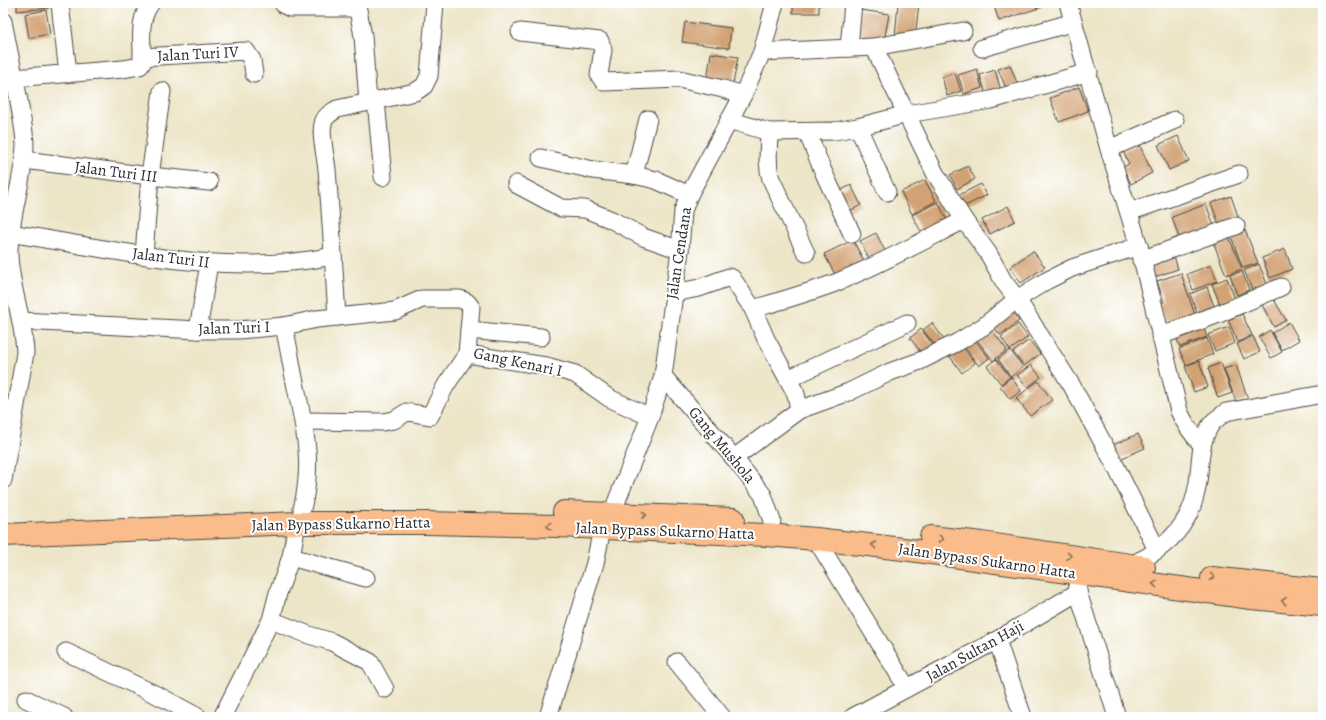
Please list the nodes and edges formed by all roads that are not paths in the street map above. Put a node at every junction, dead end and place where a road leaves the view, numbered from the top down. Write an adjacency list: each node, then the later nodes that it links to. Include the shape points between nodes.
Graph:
1 (151, 3): 17 (street, via 141,30)
2 (284, 3): 8 (street, via 290,8)
3 (435, 3): 24 (street, via 427,82 415,92)
4 (775, 3): 16 (street, Jalan Cendana)
5 (853, 3): 14 (street)
6 (1068, 3): 10 (street)
7 (60, 4): 19 (street)
8 (334, 6): 24 (street, via 358,10)
9 (3, 21): 21 (street)
10 (1074, 23): 15 (street); 18 (street)
11 (963, 31): 13 (street)
12 (520, 32): 23 (street, via 600,41 603,50 598,75 604,82 679,79)
13 (874, 47): 14 (street); 25 (street)
14 (849, 48): 16 (street)
15 (982, 48)
16 (762, 52): 23 (street, Jalan Cendana)
17 (142, 57): 19 (street, Jalan Turi IV, via 140,66); 20 (street, Jalan Turi IV, via 246,51 252,60)
18 (1089, 72): 25 (street, via 990,100); 32 (street)
19 (68, 73): 21 (street, Jalan Turi IV)
20 (254, 74)
21 (14, 78): 34 (street, via 24,131)
22 (162, 91): 37 (street)
23 (743, 95): 27 (street, Jalan Cendana)
24 (372, 101): 38 (street); 52 (street, via 337,109 325,118 322,126)
25 (907, 114): 29 (street); 44 (street, via 935,173)
26 (648, 119): 36 (street)
27 (729, 120): 30 (street); 42 (street, Jalan Cendana)
28 (1175, 120): 32 (street)
29 (858, 127): 31 (street); 41 (street)
30 (770, 132): 31 (street); 49 (street, via 768,172)
31 (808, 132): 47 (street)
32 (1109, 149): 43 (street)
33 (541, 158): 36 (street, via 593,170)
34 (24, 160): 37 (street, Jalan Turi III); 46 (street)
35 (1239, 174): 43 (street)
36 (634, 175): 42 (street, via 656,180)
37 (150, 176): 39 (street, Jalan Turi III); 51 (street)
38 (383, 177)
39 (209, 182)
40 (516, 184): 48 (street, via 561,208 586,209 643,237)
41 (887, 192)
42 (689, 195): 48 (street, Jalan Cendana, via 683,212)
43 (1129, 212): 50 (street)
44 (964, 220): 56 (street); 57 (street, via 852,276)
45 (1236, 226): 50 (street)
46 (10, 232): 51 (street, Jalan Turi II); 59 (street, via 10,267)
47 (852, 234)
48 (680, 250): 55 (street, Jalan Cendana)
49 (806, 253)
50 (1140, 253): 56 (street, via 1072,268); 64 (street)
51 (144, 255): 53 (street, Jalan Turi II)
52 (334, 256): 53 (street, Jalan Turi II, via 286,264); 58 (street)
53 (209, 264): 62 (street)
54 (1281, 287): 64 (street)
55 (674, 293): 57 (street, via 731,277); 67 (street, Jalan Cendana)
56 (1017, 299): 70 (street, via 984,326 958,342 849,392); 82 (street, via 1075,393 1115,465)
57 (753, 309): 68 (street)
58 (337, 317): 61 (street, Gang Kenari I); 63 (street, Gang Kenari I, via 395,311 422,300 460,299 471,307)
59 (21, 321): 62 (street, Jalan Turi I); 75 (street, via 25,352)
60 (907, 323): 68 (street)
61 (284, 326): 62 (street, Jalan Turi I); 72 (street, Jalan Turi I)
62 (198, 330)
63 (469, 330): 65 (street); 66 (street, Gang Kenari I)
64 (1160, 336): 73 (street, via 1183,421)
65 (541, 337)
66 (467, 354): 71 (street, Gang Kenari I, via 546,366 575,374 609,398); 72 (street, via 446,385 430,416 409,412 394,420 383,422)
67 (663, 376): 71 (street, Jalan Cendana); 74 (street, Gang Mushola)
68 (788, 379): 70 (street, via 796,394)
69 (1323, 394): 73 (street, via 1226,412 1213,422)
70 (799, 410): 74 (street)
71 (650, 417): 79 (street, Jalan Cendana)
72 (304, 421): 76 (street, Jalan Turi I, via 308,466 306,495)
73 (1202, 445): 82 (street, via 1193,504 1179,528)
74 (734, 458): 78 (street, Gang Mushola, via 763,495)
75 (3, 480)
76 (299, 516): 77 (highway, Jalan Bypass Sukarno Hatta); 79 (highway, Jalan Bypass Sukarno Hatta, via 426,523); 80 (highway, Jalan Bypass Sukarno Hatta); 83 (street, Jalan Turi I)
77 (3, 520)
78 (772, 520): 79 (highway, Jalan Bypass Sukarno Hatta, one-way to 78); 84 (highway, Jalan Bypass Sukarno Hatta, one-way to 84, via 982,543)
79 (607, 521): 81 (highway, Jalan Bypass Sukarno Hatta); 100 (street, Jalan Cendana)
80 (3, 535)
81 (816, 539): 86 (highway, Jalan Bypass Sukarno Hatta, one-way to 81, via 903,549); 93 (street)
82 (1157, 550): 84 (street)
83 (291, 557): 85 (street); 89 (street, Jalan Turi I)
84 (1129, 565): 87 (highway, Jalan Bypass Sukarno Hatta, one-way to 87, via 1179,574)
85 (366, 578)
86 (1078, 583): 88 (highway, Jalan Bypass Sukarno Hatta, one-way to 86); 90 (street, Jalan Sultan Haji); 104 (street)
87 (1323, 590)
88 (1323, 605)
89 (271, 620): 94 (street, via 332,642 370,662); 99 (street, Jalan Turi I)
90 (997, 640): 93 (street, Jalan Sultan Haji); 103 (street)
91 (66, 652): 98 (street)
92 (677, 662): 101 (street)
93 (907, 688): 96 (street, Jalan Sultan Haji)
94 (385, 689)
95 (26, 699): 97 (street)
96 (883, 710): 102 (street, Jalan Sultan Haji)
97 (64, 717)
98 (198, 717)
99 (222, 717)
100 (548, 717)
101 (722, 717)
102 (853, 717)
103 (1023, 717)
104 (1117, 717)

